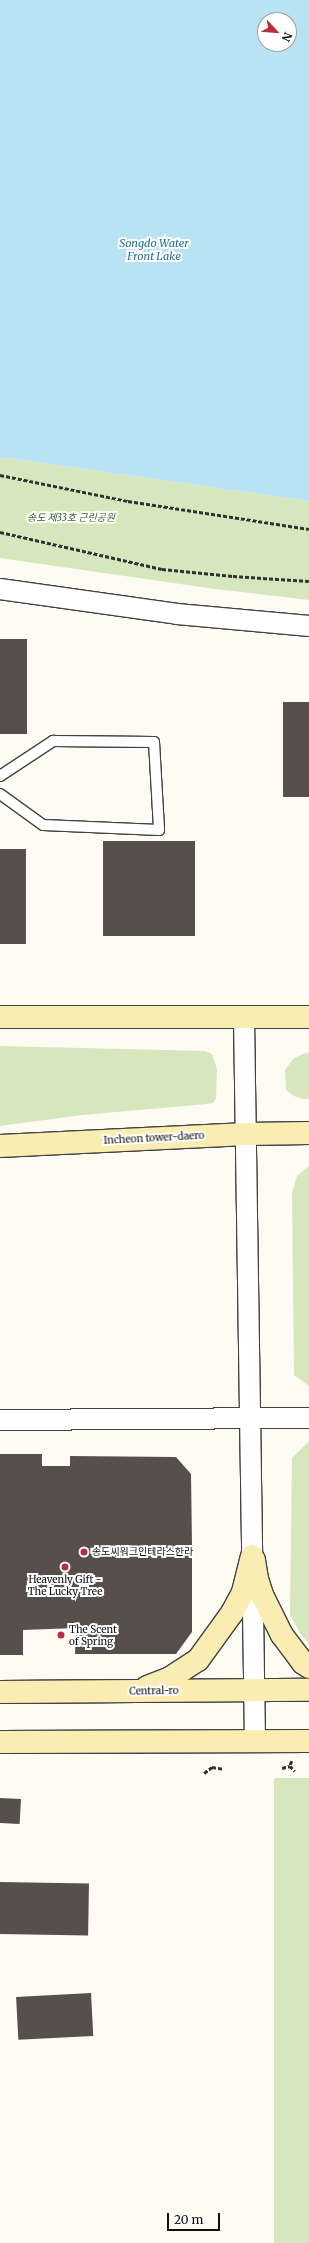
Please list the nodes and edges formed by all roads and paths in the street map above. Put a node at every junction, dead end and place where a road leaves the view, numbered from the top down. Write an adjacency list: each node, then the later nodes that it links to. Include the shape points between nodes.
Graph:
1 (0, 475): 2 (path, via 128,501)
2 (309, 529)
3 (0, 532): 4 (path, via 162,569)
4 (309, 581)
5 (0, 589): 6 (street, via 176,614)
6 (309, 626)
7 (0, 776): 8 (lane, via 53,740 154,742 159,830 43,825)
8 (0, 794)
9 (0, 1017): 10 (main road)
10 (244, 1017): 11 (main road); 13 (street)
11 (309, 1017)
12 (309, 1133): 13 (main road, Incheon tower-daero)
13 (247, 1134): 14 (main road, Incheon tower-daero); 16 (street)
14 (0, 1146)
15 (309, 1418): 16 (street)
16 (250, 1419): 17 (street); 18 (street)
17 (0, 1420)
18 (252, 1551): 19 (main road, via 256,1579 282,1635 303,1663); 20 (street); 22 (main road, via 243,1592 232,1613 198,1660 170,1678)
19 (309, 1667)
20 (254, 1690): 21 (main road, Central-ro); 22 (main road, Central-ro); 25 (street)
21 (309, 1690)
22 (127, 1691): 23 (main road, Central-ro)
23 (0, 1692)
24 (0, 1742): 25 (main road)
25 (255, 1742): 26 (main road)
26 (309, 1742)
27 (293, 1758): 28 (path)
28 (290, 1766): 29 (path); 31 (path)
29 (282, 1768)
30 (224, 1769): 32 (path, via 212,1767)
31 (295, 1771)
32 (204, 1773)

